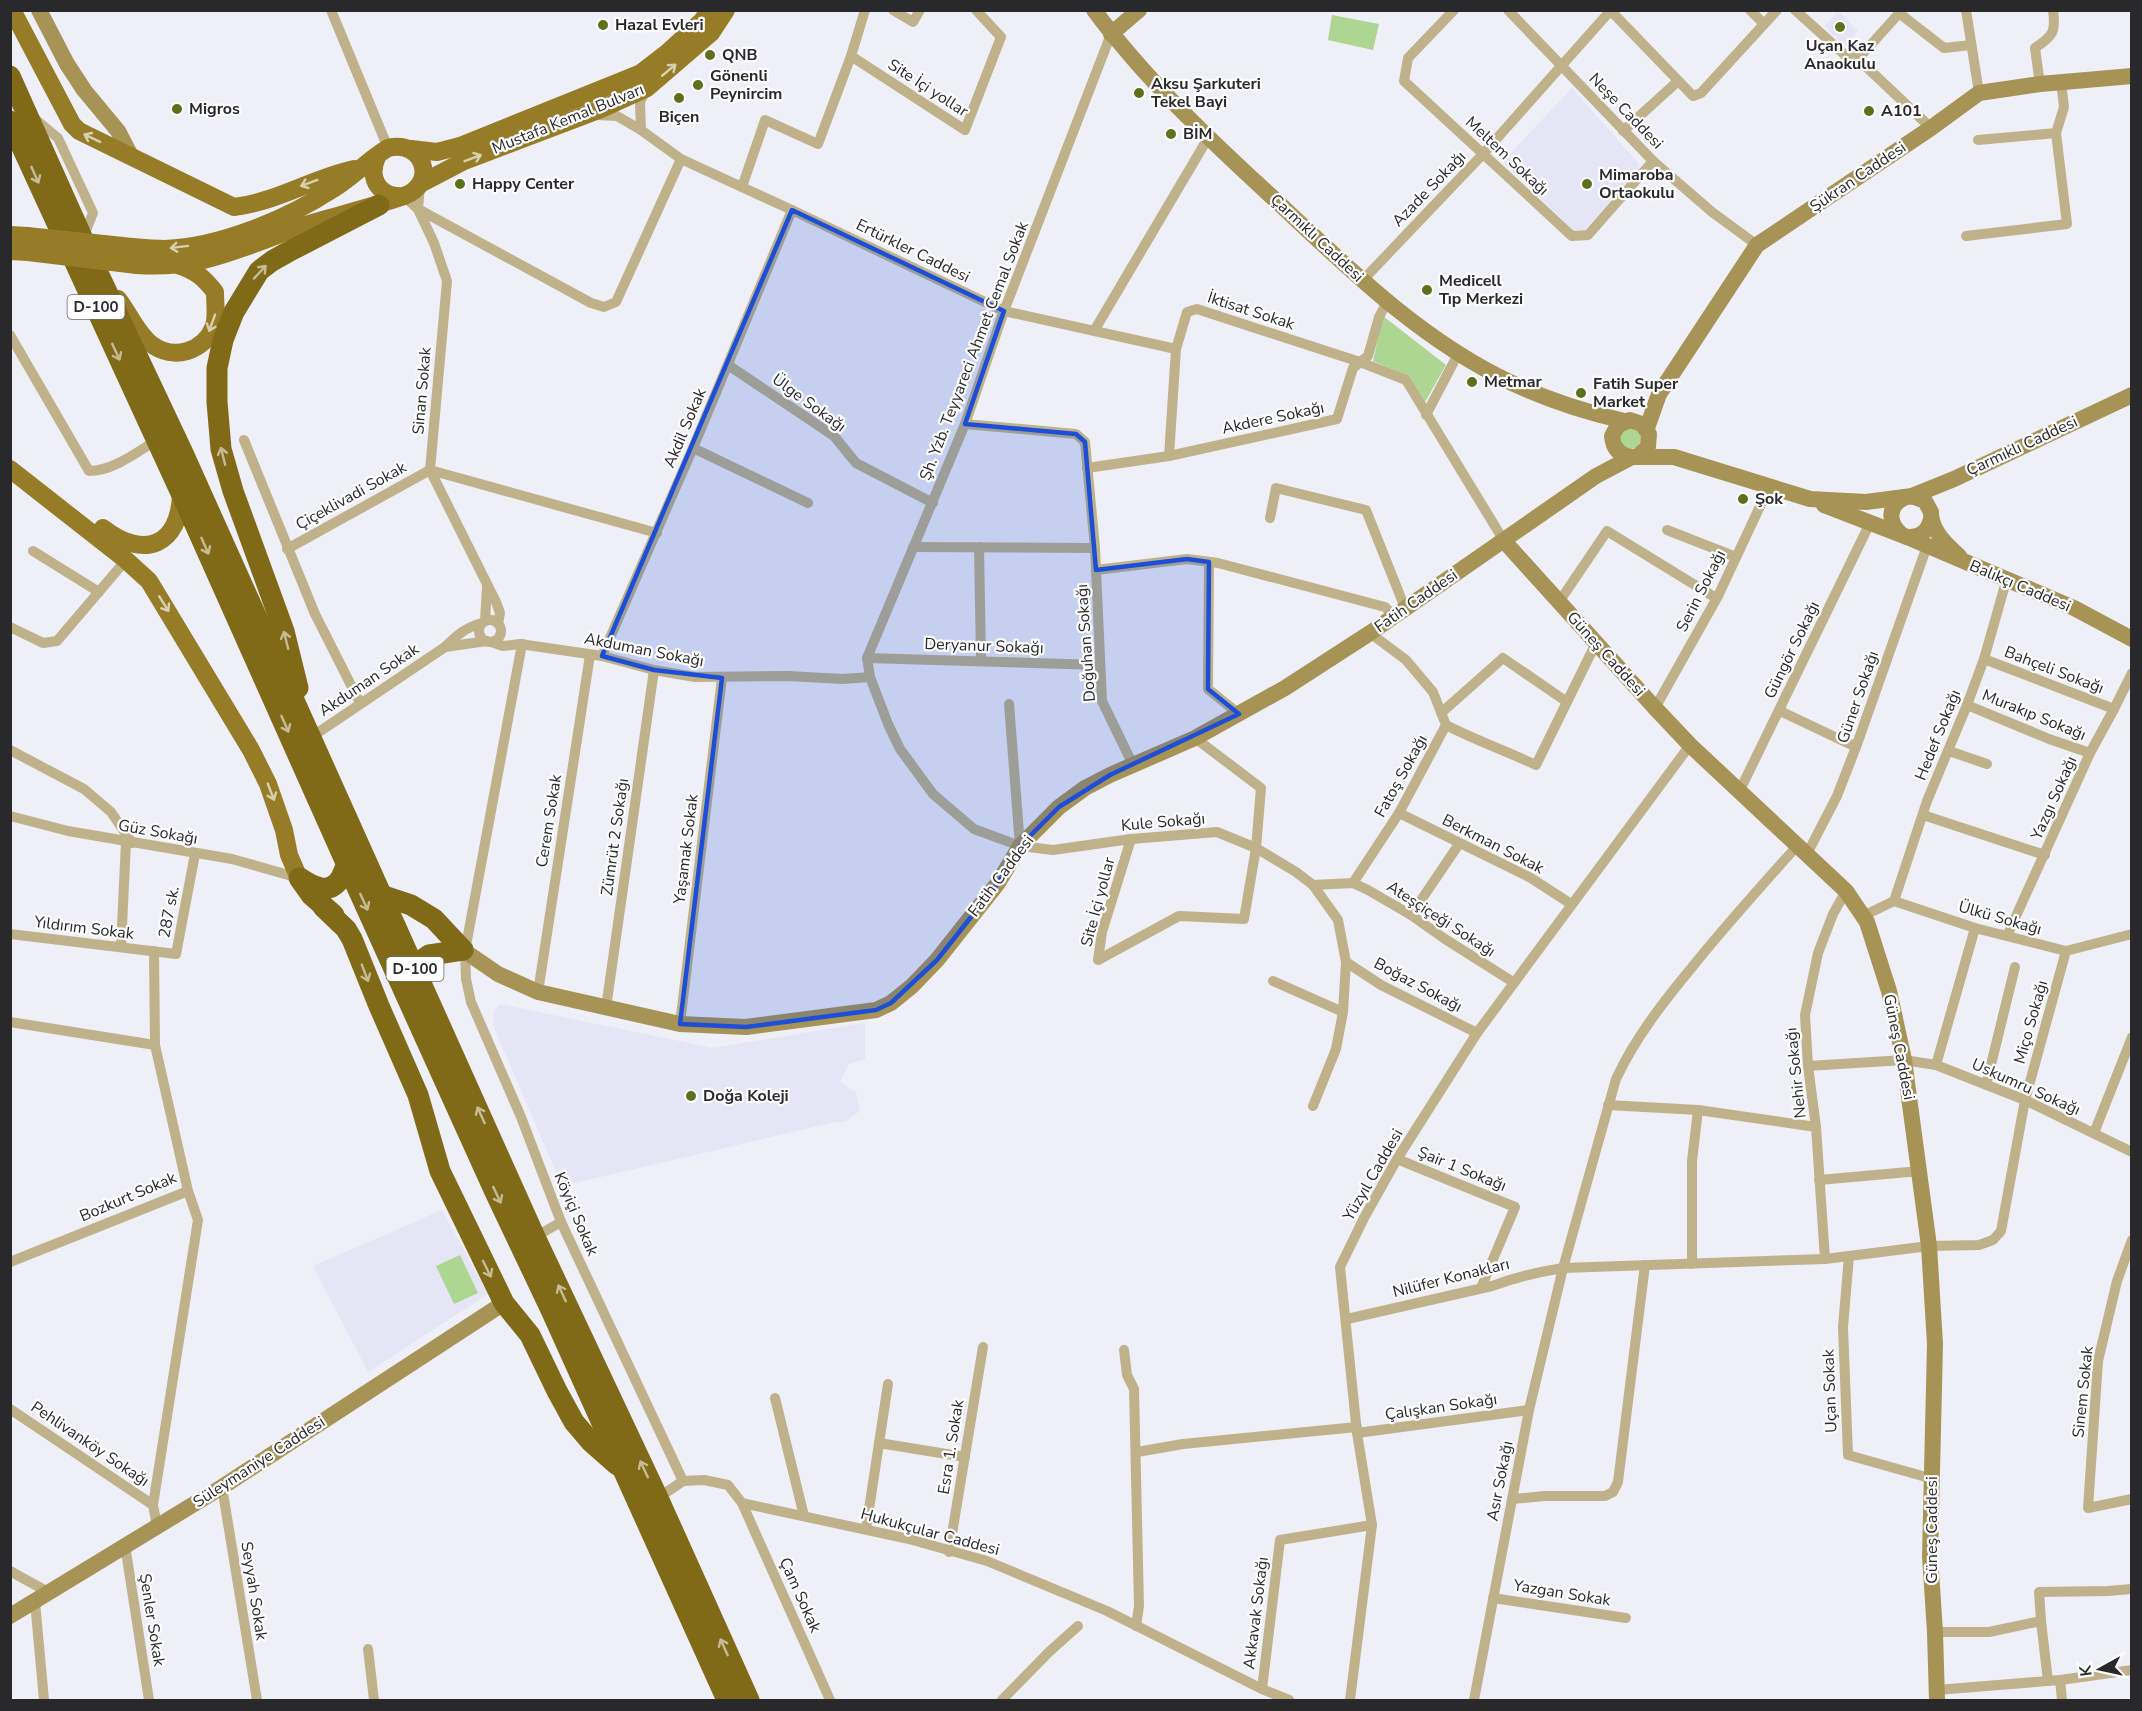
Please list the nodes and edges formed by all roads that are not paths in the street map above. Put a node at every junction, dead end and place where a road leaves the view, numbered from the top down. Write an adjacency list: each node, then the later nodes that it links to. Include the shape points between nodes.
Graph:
1 (12, 10): 44 (main road, one-way to 1, via 72,124)
2 (39, 10): 44 (main road, via 67,64 118,131)
3 (330, 10): 45 (street)
4 (709, 10): 42 (main road, Mustafa Kemal Bulvarı, via 667,53 641,72 460,146 437,152)
5 (726, 10): 32 (main road, Mustafa Kemal Bulvarı, one-way to 5, via 711,33)
6 (865, 10): 24 (street)
7 (893, 10): 8 (street, via 912,22)
8 (920, 10)
9 (976, 10): 24 (street, Site İçi yollar, via 1001,37 965,130)
10 (1094, 10): 22 (main road, Çarmıklı Caddesi)
11 (1139, 10): 22 (main road)
12 (1454, 10): 43 (street, Meltem Sokağı, via 1408,58 1404,81)
13 (1509, 10): 26 (street, Neşe Caddesi)
14 (1750, 10): 21 (street)
15 (1777, 10): 21 (street)
16 (1796, 10): 25 (street, via 1845,55)
17 (1966, 10): 23 (street)
18 (2054, 10): 31 (street, via 2056,27 2048,40 2035,48)
19 (1611, 11): 26 (street, Azade Sokağı); 29 (street)
20 (1901, 12): 23 (street, via 1944,48); 25 (street)
21 (1764, 24): 29 (street, via 1701,93 1693,96)
22 (1111, 34): 40 (main road, Çarmıklı Caddesi); 62 (street, Şh. Yzb. Teyyareci Ahmet Cemal Sokak)
23 (1971, 45): 33 (street)
24 (851, 56): 49 (street, via 818,144 765,120)
25 (1858, 59): 36 (street)
26 (1562, 66): 38 (street, Neşe Caddesi); 43 (street, Azade Sokağı)
27 (10, 76): 35 (highway, D-100)
28 (2132, 76): 30 (main road, Şükran Caddesi)
29 (1677, 82): 38 (street)
30 (2061, 82): 31 (main road, Şükran Caddesi); 39 (street, via 2064,107)
31 (2040, 84): 33 (main road, Şükran Caddesi)
32 (647, 88): 34 (main road, Mustafa Kemal Bulvarı); 37 (street, via 640,102)
33 (1979, 93): 36 (main road, Şükran Caddesi)
34 (584, 115): 37 (street, Ertürkler Caddesi, via 617,116); 48 (main road, Mustafa Kemal Bulvarı, one-way to 34, via 464,161)
35 (18, 117): 59 (highway, D-100); 77 (highway, D-100, one-way to 77)
36 (1931, 128): 56 (main road, Şükran Caddesi)
37 (641, 130): 46 (street, Ertürkler Caddesi)
38 (1623, 131): 47 (street, Neşe Caddesi)
39 (2056, 132): 41 (street); 54 (street, via 2067,224)
40 (1208, 138): 60 (main road, Çarmıklı Caddesi); 63 (street)
41 (1978, 140)
42 (411, 149): 45 (main road, via 404,146); 48 (main road, via 422,161)
43 (1483, 154): 47 (street, Meltem Sokağı, via 1572,236 1588,235); 60 (street, Azade Sokağı)
44 (131, 156): 45 (main road, one-way to 44, via 252,205 234,207)
45 (377, 157): 50 (main road, via 373,165 375,182 387,194); 57 (main road, one-way to 57, via 334,189 261,225 186,247)
46 (681, 159): 49 (street, Ertürkler Caddesi); 52 (street, via 616,302 604,307)
47 (1653, 161): 56 (street, Neşe Caddesi)
48 (420, 184): 50 (main road); 52 (street)
49 (742, 187): 53 (street, Ertürkler Caddesi)
50 (404, 196): 51 (main road); 52 (street, Sinan Sokak)
51 (379, 205): 58 (main road, via 223,255); 148 (highway, one-way to 51, via 284,631 221,449 218,368 234,312 259,271)
52 (418, 209): 86 (street, Sinan Sokak, via 447,281)
53 (792, 210): 62 (street, Ertürkler Caddesi); 68 (street, Akdil Sokak)
54 (1966, 236)
55 (19, 244): 57 (main road, bridge)
56 (1757, 245): 69 (main road, Şükran Caddesi)
57 (134, 256): 58 (main road, via 159,267)
58 (178, 265): 59 (main road, one-way to 59, via 205,279 215,292 216,314 213,326 197,346 173,354 149,343)
59 (99, 275): 148 (highway, D-100)
60 (1362, 281): 61 (main road, Çarmıklı Caddesi)
61 (1387, 302): 66 (main road, Çarmıklı Caddesi); 67 (street, Akdere Sokağı, via 1378,316 1368,356)
62 (1004, 311): 63 (street, Ertürkler Caddesi); 74 (street, Şh. Yzb. Teyyareci Ahmet Cemal Sokak)
63 (1094, 331): 65 (street, Ertürkler Caddesi)
64 (10, 335): 77 (street, via 89,471 112,466)
65 (1176, 349): 67 (street, İktisat Sokak, via 1187,312 1197,309); 81 (street, İktisat Sokak)
66 (1458, 354): 71 (main road, Çarmıklı Caddesi, via 1512,384); 72 (street)
67 (1360, 362): 72 (street, İktisat Sokak, via 1406,380); 81 (street, Akdere Sokağı, via 1353,368 1337,419)
68 (728, 365): 79 (street, Akdil Sokak); 93 (street, Ülge Sokağı, via 834,436 856,463)
69 (1659, 394): 73 (main road); 75 (main road)
70 (2132, 395): 88 (main road, Çarmıklı Caddesi)
71 (1581, 411): 73 (main road); 76 (main road)
72 (1426, 415): 101 (street, İktisat Sokak)
73 (1627, 420): 75 (main road, via 1636,420); 76 (main road, via 1618,425)
74 (965, 424): 84 (street, Doğuhan Sokağı, via 1076,434 1085,442); 93 (street, Şh. Yzb. Teyyareci Ahmet Cemal Sokak)
75 (1648, 431): 82 (main road, via 1647,447); 83 (main road)
76 (1613, 439): 82 (main road, via 1620,453); 87 (main road)
77 (157, 440): 90 (highway, D-100)
78 (244, 440): 106 (street)
79 (693, 448): 94 (street); 99 (street, Akdil Sokak)
80 (10, 455): 90 (main road, via 117,539 135,545 150,545 173,530 181,508)
81 (1169, 456): 84 (street, Akdere Sokağı)
82 (1635, 456): 83 (main road); 87 (main road, Fatih Caddesi)
83 (1674, 457): 89 (main road, Çarmıklı Caddesi)
84 (1087, 468): 105 (street, Doğuhan Sokağı)
85 (10, 470): 109 (main road)
86 (430, 470): 99 (street); 106 (street, Çiçeklivadi Sokak); 114 (street)
87 (1596, 476): 101 (main road, Fatih Caddesi)
88 (1954, 478): 91 (main road, Çarmıklı Caddesi); 95 (main road, via 1935,500)
89 (1770, 485): 92 (main road, Çarmıklı Caddesi); 108 (street, Serin Sokağı)
90 (181, 493): 169 (highway, D-100, one-way to 169)
91 (1909, 496): 92 (main road, Çarmıklı Caddesi, via 1866,502); 95 (main road, via 1925,501); 100 (main road, via 1894,504 1890,517 1895,530)
92 (1810, 499): 97 (main road, Balıkçı Caddesi)
93 (933, 502): 103 (street, Şh. Yzb. Teyyareci Ahmet Cemal Sokak)
94 (808, 503)
95 (1931, 516): 100 (main road, via 1926,531 1914,537); 111 (main road, via 1935,529)
96 (1270, 518): 118 (street, via 1276,488 1366,510)
97 (1870, 523): 100 (main road, Balıkçı Caddesi); 144 (street, Güngör Sokağı)
98 (1667, 530): 108 (street)
99 (657, 532): 129 (street, Akdil Sokak)
100 (1904, 536): 102 (main road, Balıkçı Caddesi)
101 (1504, 541): 117 (main road, Güneş Caddesi); 118 (main road, Fatih Caddesi)
102 (1927, 546): 111 (main road, Balıkçı Caddesi); 151 (street, Güner Sokağı)
103 (913, 547): 104 (street); 130 (street, Şh. Yzb. Teyyareci Ahmet Cemal Sokak)
104 (979, 547): 105 (street); 132 (street)
105 (1095, 548): 112 (street, Doğuhan Sokağı)
106 (287, 549): 139 (street)
107 (33, 551): 115 (street)
108 (1736, 556): 116 (street, Serin Sokağı)
109 (126, 560): 115 (street); 170 (main road, one-way to 170, via 159,596 251,750 274,799)
110 (1209, 562): 112 (street, via 1187,559); 118 (street); 146 (street, via 1208,689)
111 (1966, 563): 113 (main road, Balıkçı Caddesi)
112 (1096, 570): 133 (street, Doğuhan Sokağı)
113 (2007, 578): 123 (main road, Balıkçı Caddesi); 131 (street, Hedef Sokağı)
114 (487, 586): 119 (street); 120 (street, via 500,614)
115 (99, 592): 121 (street, via 57,641 43,643)
116 (1716, 598): 117 (street, via 1608,531); 142 (street, Serin Sokağı)
117 (1559, 602): 125 (main road, Güneş Caddesi)
118 (1399, 612): 122 (main road, Fatih Caddesi)
119 (484, 622): 120 (street, via 492,620); 124 (street, via 479,633); 127 (street, Akduman Sokak, via 471,625)
120 (499, 626): 124 (street, via 500,635); 126 (street, Akduman Sokağı)
121 (12, 632)
122 (1370, 633): 145 (street, Fatoş Sokağı, via 1406,660 1432,692); 146 (main road, Fatih Caddesi)
123 (2132, 639)
124 (489, 641): 126 (street, Akduman Sokağı, via 503,646); 127 (street, Akduman Sokak)
125 (1596, 643): 138 (street); 142 (main road, Güneş Caddesi)
126 (521, 644): 128 (street, Akduman Sokağı); 187 (street, Köyiçi Sokak)
127 (445, 647): 139 (street, Akduman Sokak)
128 (590, 655): 129 (street, Akduman Sokağı); 194 (street, Cerem Sokak)
129 (602, 656): 134 (street, Akduman Sokağı)
130 (867, 658): 132 (street, Deryanur Sokağı); 136 (street)
131 (1984, 659): 141 (street, Hedef Sokağı); 143 (street, Bahçeli Sokağı)
132 (981, 660): 133 (street, Deryanur Sokağı)
133 (1100, 665): 156 (street, Doğuhan Sokağı, via 1102,701)
134 (654, 670): 137 (street, Akduman Sokağı); 195 (street, Zümrüt 2 Sokağı)
135 (2132, 673): 143 (street, Yazgı Sokağı)
136 (870, 677): 137 (street, Akduman Sokağı); 164 (street, Kule Sokağı, via 900,749 933,794 974,829)
137 (722, 678): 198 (street, Yaşamak Sokak)
138 (1567, 702): 145 (street, via 1503,658); 147 (street, via 1536,765)
139 (360, 703): 148 (street, Akduman Sokak)
140 (1009, 704): 164 (street)
141 (1967, 705): 153 (street, Hedef Sokağı); 154 (street, Murakıp Sokağı)
142 (1655, 708): 150 (main road, Güneş Caddesi)
143 (2114, 710): 154 (street, Yazgı Sokağı)
144 (1780, 711): 151 (street); 157 (street, Güngör Sokağı)
145 (1441, 713): 147 (street, Fatoş Sokağı)
146 (1239, 714): 149 (main road, Fatih Caddesi)
147 (1446, 725): 158 (street, Fatoş Sokağı)
148 (310, 738): 174 (highway, D-100)
149 (1195, 738): 156 (main road, Fatih Caddesi); 165 (street, via 1261,788)
150 (1690, 744): 157 (main road, Güneş Caddesi); 176 (street, Yüzyıl Caddesi)
151 (1856, 747): 166 (street, Güner Sokağı, via 1836,796)
152 (10, 750): 162 (street, via 84,789 111,812)
153 (1949, 751): 155 (street); 159 (street, Hedef Sokağı)
154 (2090, 753): 168 (street, Yazgı Sokağı)
155 (1987, 764)
156 (1133, 765): 164 (main road, Fatih Caddesi, via 1085,788 1059,807)
157 (1740, 790): 166 (main road, Güneş Caddesi)
158 (1400, 813): 163 (street, Berkman Sokak); 171 (street, Fatoş Sokağı)
159 (1923, 815): 168 (street); 175 (street, Hedef Sokağı)
160 (10, 816): 162 (street, Güz Sokağı)
161 (1131, 838): 164 (street, Kule Sokağı, via 1053,850); 165 (street, Kule Sokağı, via 1217,832); 165 (street, Site İçi yollar, via 1102,932 1098,960 1179,916 1244,919)
162 (129, 842): 167 (street, Güz Sokağı); 185 (street)
163 (1459, 844): 176 (street, Berkman Sokak, via 1531,878); 178 (street)
164 (1020, 846): 198 (main road, Fatih Caddesi, via 998,883 937,960 891,1003 876,1010 746,1027)
165 (1256, 848): 172 (street, Kule Sokağı)
166 (1803, 850): 173 (main road, Güneş Caddesi); 209 (street, Güner Sokağı, via 1736,912 1665,1000 1621,1067)
167 (195, 854): 170 (street, Güz Sokağı, via 232,859); 186 (street, 287 sk., via 177,954)
168 (2045, 855): 183 (street, Yazgı Sokağı)
169 (346, 865): 170 (highway, via 335,884 324,888 316,889); 184 (highway, D-100, one-way to 184)
170 (299, 878): 177 (highway)
171 (1353, 883): 172 (street); 178 (street, Ateşçiçeği Sokağı)
172 (1313, 885): 189 (street, Kule Sokağı, via 1338,920)
173 (1846, 891): 179 (main road, Güneş Caddesi); 205 (street, Nehir Sokağı, via 1818,953 1805,1015)
174 (381, 895): 187 (highway, via 411,905 434,920); 190 (highway, D-100)
175 (1894, 901): 179 (street); 180 (street, Ülkü Sokağı)
176 (1571, 904): 193 (street, Yüzyıl Caddesi)
177 (323, 908): 184 (highway); 230 (highway, one-way to 230, via 352,939 418,1095 440,1170)
178 (1411, 915): 193 (street, Ateşçiçeği Sokağı)
179 (1863, 916): 202 (main road, Güneş Caddesi, via 1889,991)
180 (1975, 928): 183 (street, Ülkü Sokağı); 203 (street)
181 (2131, 933): 188 (street, Ülkü Sokağı)
182 (10, 934): 185 (street, Yıldırım Sokak)
183 (2007, 936): 188 (street, Ülkü Sokağı)
184 (380, 937): 242 (highway, D-100, one-way to 242)
185 (121, 947): 186 (street, Yıldırım Sokak)
186 (154, 951): 201 (street, Bozkurt Sokak)
187 (464, 951): 190 (highway, via 429,955); 194 (main road, Fatih Caddesi, via 498,974); 219 (street, Köyiçi Sokak, via 471,1002)
188 (2066, 951): 208 (street, Miço Sokağı)
189 (1346, 962): 196 (street, Kule Sokağı); 199 (street, Boğaz Sokağı, via 1381,985)
190 (414, 966): 220 (highway, D-100, one-way to 190)
191 (2015, 967): 207 (street)
192 (1274, 981): 196 (street)
193 (1513, 982): 199 (street, Yüzyıl Caddesi)
194 (538, 992): 195 (main road, Fatih Caddesi)
195 (606, 1008): 198 (main road, Fatih Caddesi)
196 (1343, 1012): 210 (street, Kule Sokağı, via 1336,1049)
197 (10, 1022): 201 (street)
198 (680, 1024)
199 (1477, 1033): 215 (street, Yüzyıl Caddesi)
200 (2132, 1037): 204 (street)
201 (155, 1045): 218 (street, Bozkurt Sokak)
202 (1904, 1060): 203 (street, Uskumru Sokağı); 205 (street, Uskumru Sokağı); 216 (main road, Güneş Caddesi)
203 (1936, 1065): 207 (street, Uskumru Sokağı)
204 (2120, 1065): 206 (street); 213 (street)
205 (1808, 1066): 212 (street, Nehir Sokağı)
206 (2132, 1070)
207 (1986, 1085): 208 (street, Uskumru Sokağı)
208 (2025, 1100): 213 (street, Uskumru Sokağı); 222 (street, Miço Sokağı, via 2001,1231 1984,1244)
209 (1608, 1105): 211 (street); 228 (street, Asır Sokağı)
210 (1313, 1106)
211 (1698, 1110): 212 (street); 226 (street, via 1692,1161)
212 (1816, 1127): 217 (street, Nehir Sokağı)
213 (2094, 1133): 214 (street, Uskumru Sokağı)
214 (2132, 1152)
215 (1397, 1159): 229 (street, Şair 1 Sokağı, via 1515,1207); 231 (street, Yüzyıl Caddesi, via 1340,1268)
216 (1920, 1171): 217 (street); 222 (main road, Güneş Caddesi)
217 (1819, 1180): 224 (street, Nehir Sokağı)
218 (188, 1191): 225 (street, Bozkurt Sokak); 250 (street, via 198,1220)
219 (561, 1222): 220 (street); 244 (street, Köyiçi Sokak)
220 (535, 1237): 246 (highway, D-100, one-way to 220)
221 (2132, 1240): 248 (street, Sinem Sokak, via 2117,1281 2098,1361 2088,1508)
222 (1929, 1246): 223 (street, Miço Sokağı); 243 (main road, Güneş Caddesi, via 1935,1344)
223 (1849, 1256): 224 (street, Nilüfer Konakları); 243 (street, Uçan Sokak, via 1843,1327 1848,1455)
224 (1825, 1259): 226 (street, Nilüfer Konakları)
225 (10, 1262)
226 (1692, 1264): 227 (street, Nilüfer Konakları)
227 (1645, 1265): 228 (street, Nilüfer Konakları); 247 (street, via 1617,1486 1605,1496)
228 (1563, 1269): 229 (street, Nilüfer Konakları, via 1531,1273); 237 (street, Asır Sokağı)
229 (1481, 1288): 231 (street, Nilüfer Konakları)
230 (504, 1303): 242 (highway, via 530,1335 574,1422); 245 (main road, Süleymaniye Caddesi)
231 (1347, 1319): 238 (street, Yüzyıl Caddesi)
232 (983, 1347): 241 (street, Esra 1. Sokak)
233 (1124, 1350): 240 (street, via 1127,1375 1134,1389)
234 (888, 1384): 239 (street)
235 (775, 1398): 251 (street)
236 (10, 1408): 250 (street, Pehlivanköy Sokağı)
237 (1529, 1410): 238 (street, Çalışkan Sokağı); 247 (street, Asır Sokağı)
238 (1357, 1430): 240 (street, Çalışkan Sokağı, via 1183,1444); 252 (street, Yüzyıl Caddesi)
239 (879, 1443): 241 (street); 254 (street)
240 (1137, 1452): 265 (street)
241 (965, 1457): 256 (street, Esra 1. Sokak)
242 (627, 1477): 277 (highway, D-100)
243 (1932, 1479): 266 (main road, Güneş Caddesi, via 1930,1556)
244 (683, 1481): 246 (street); 249 (street, via 728,1485)
245 (222, 1487): 253 (main road, Süleymaniye Caddesi); 275 (street, Seyyah Sokak)
246 (658, 1498): 278 (highway, D-100, one-way to 246)
247 (1512, 1499): 260 (street, Asır Sokağı)
248 (2132, 1499)
249 (742, 1503): 251 (street, Hukukçular Caddesi); 279 (street, Çam Sokak)
250 (153, 1505): 253 (street)
251 (804, 1516): 254 (street, Hukukçular Caddesi)
252 (1372, 1525): 271 (street, Akkavak Sokağı, via 1280,1540); 282 (street, Yüzyıl Caddesi)
253 (157, 1526): 255 (main road, Süleymaniye Caddesi)
254 (866, 1529): 256 (street, Hukukçular Caddesi)
255 (125, 1545): 259 (main road, Süleymaniye Caddesi); 274 (street, Şenler Sokak)
256 (949, 1552): 265 (street, Hukukçular Caddesi, via 987,1561)
257 (10, 1571): 259 (street)
258 (2132, 1589): 263 (street, via 2039,1592)
259 (41, 1597): 261 (main road, Süleymaniye Caddesi); 273 (street)
260 (1493, 1598): 262 (street, Yazgan Sokak); 283 (street, Asır Sokağı)
261 (10, 1616)
262 (1626, 1618)
263 (2041, 1621): 266 (street, via 1989,1632); 270 (street)
264 (1078, 1626): 280 (street)
265 (1136, 1626): 271 (street, Hukukçular Caddesi)
266 (1935, 1632): 272 (main road, Güneş Caddesi)
267 (368, 1649): 276 (street)
268 (2132, 1670): 269 (street)
269 (2060, 1680): 270 (street); 284 (street)
270 (2048, 1681): 272 (street)
271 (1262, 1689): 281 (street, Hukukçular Caddesi)
272 (1937, 1695)
273 (44, 1701)
274 (149, 1701)
275 (257, 1701)
276 (374, 1701)
277 (727, 1701)
278 (749, 1701)
279 (830, 1701)
280 (1002, 1701)
281 (1289, 1701)
282 (1350, 1701)
283 (1474, 1701)
284 (2062, 1701)

